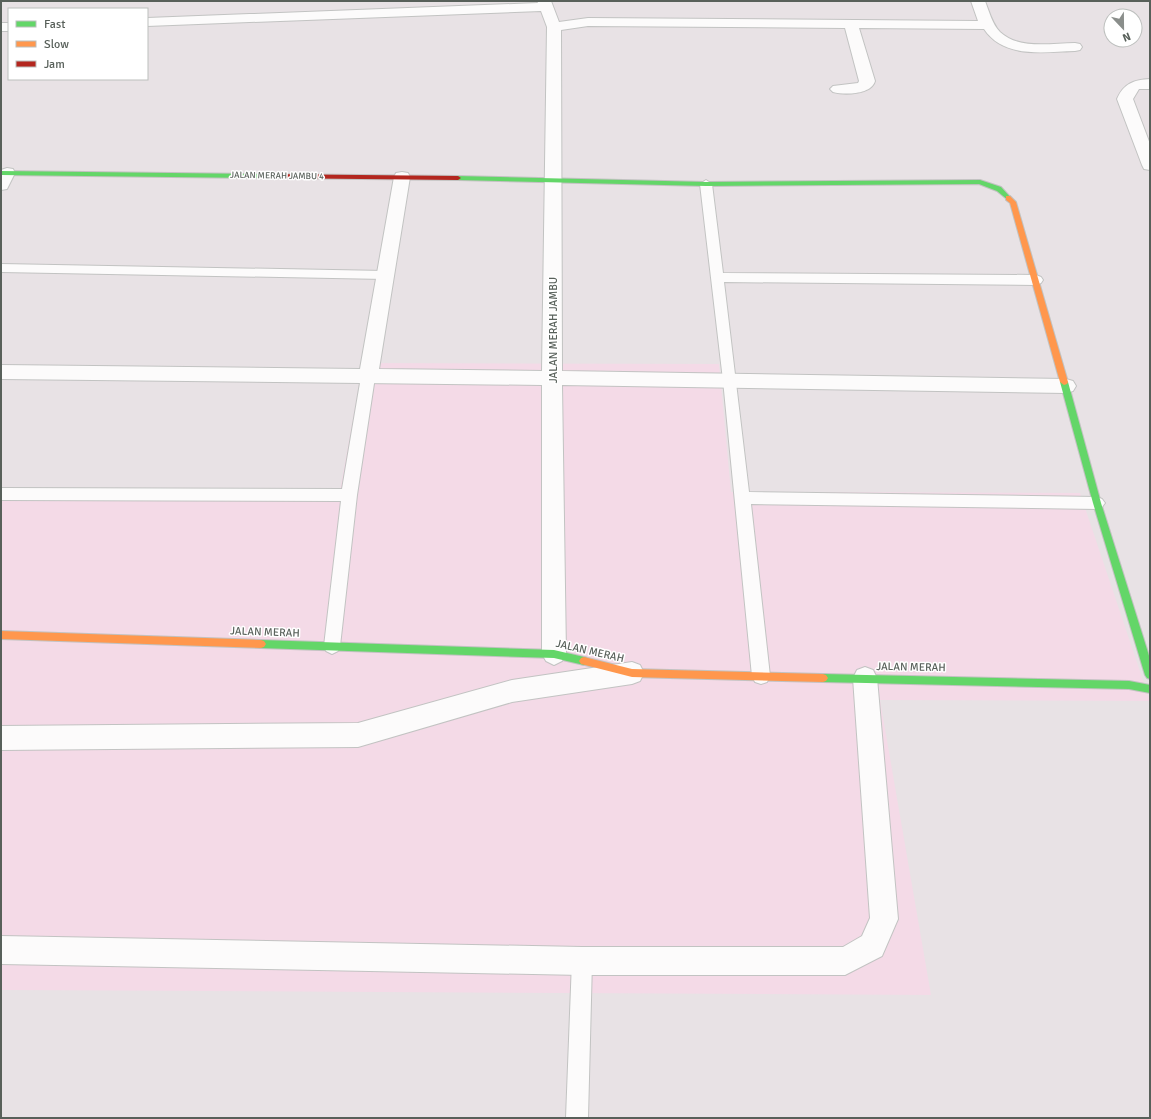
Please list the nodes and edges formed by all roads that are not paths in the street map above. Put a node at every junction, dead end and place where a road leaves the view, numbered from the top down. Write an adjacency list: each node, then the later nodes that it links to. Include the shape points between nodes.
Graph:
1 (978, 1): 5 (street)
2 (545, 4): 3 (street); 6 (street, JALAN MERAH JAMBU)
3 (148, 22)
4 (851, 24): 5 (street); 6 (street, via 588,22); 9 (street, via 867,81 866,85 861,87)
5 (987, 25): 7 (street, via 1000,40 1010,45)
6 (554, 27): 13 (street, JALAN MERAH JAMBU)
7 (1075, 47)
8 (1150, 84): 10 (street, via 1138,84 1129,90 1125,99)
9 (838, 89)
10 (1150, 165)
11 (3, 177): 12 (street, JALAN MERAH JAMBU 4)
12 (402, 177): 13 (street, JALAN MERAH JAMBU 4); 16 (street)
13 (553, 180): 14 (street, JALAN MERAH JAMBU 4); 21 (street, JALAN MERAH JAMBU)
14 (706, 184): 17 (lane); 18 (street, JALAN MERAH JAMBU 4, via 980,182 999,189 1013,202)
15 (1, 268): 16 (lane)
16 (385, 275): 20 (street)
17 (717, 277): 18 (lane); 22 (lane)
18 (1036, 280): 23 (street, JALAN MERAH JAMBU 4)
19 (1, 372): 20 (street)
20 (368, 377): 21 (street); 25 (lane)
21 (552, 378): 22 (street); 30 (street, JALAN MERAH JAMBU)
22 (730, 380): 23 (street); 26 (lane)
23 (1066, 386): 27 (street, JALAN MERAH JAMBU 4)
24 (1, 494): 25 (lane)
25 (350, 495): 29 (lane)
26 (742, 498): 27 (lane); 33 (lane)
27 (1097, 503): 32 (street, JALAN MERAH JAMBU 4)
28 (1, 635): 29 (street, JALAN MERAH)
29 (332, 646): 30 (street, JALAN MERAH)
30 (554, 654): 31 (street, JALAN MERAH)
31 (632, 673): 33 (street, JALAN MERAH); 36 (street, via 512,691 358,734)
32 (1150, 675)
33 (761, 676): 34 (street, JALAN MERAH)
34 (866, 678): 35 (street, JALAN MERAH, via 1129,684); 38 (street, via 884,919 872,946 845,961)
35 (1150, 689)
36 (1, 738)
37 (1, 950): 38 (street)
38 (582, 961): 39 (lane)
39 (577, 1118)

